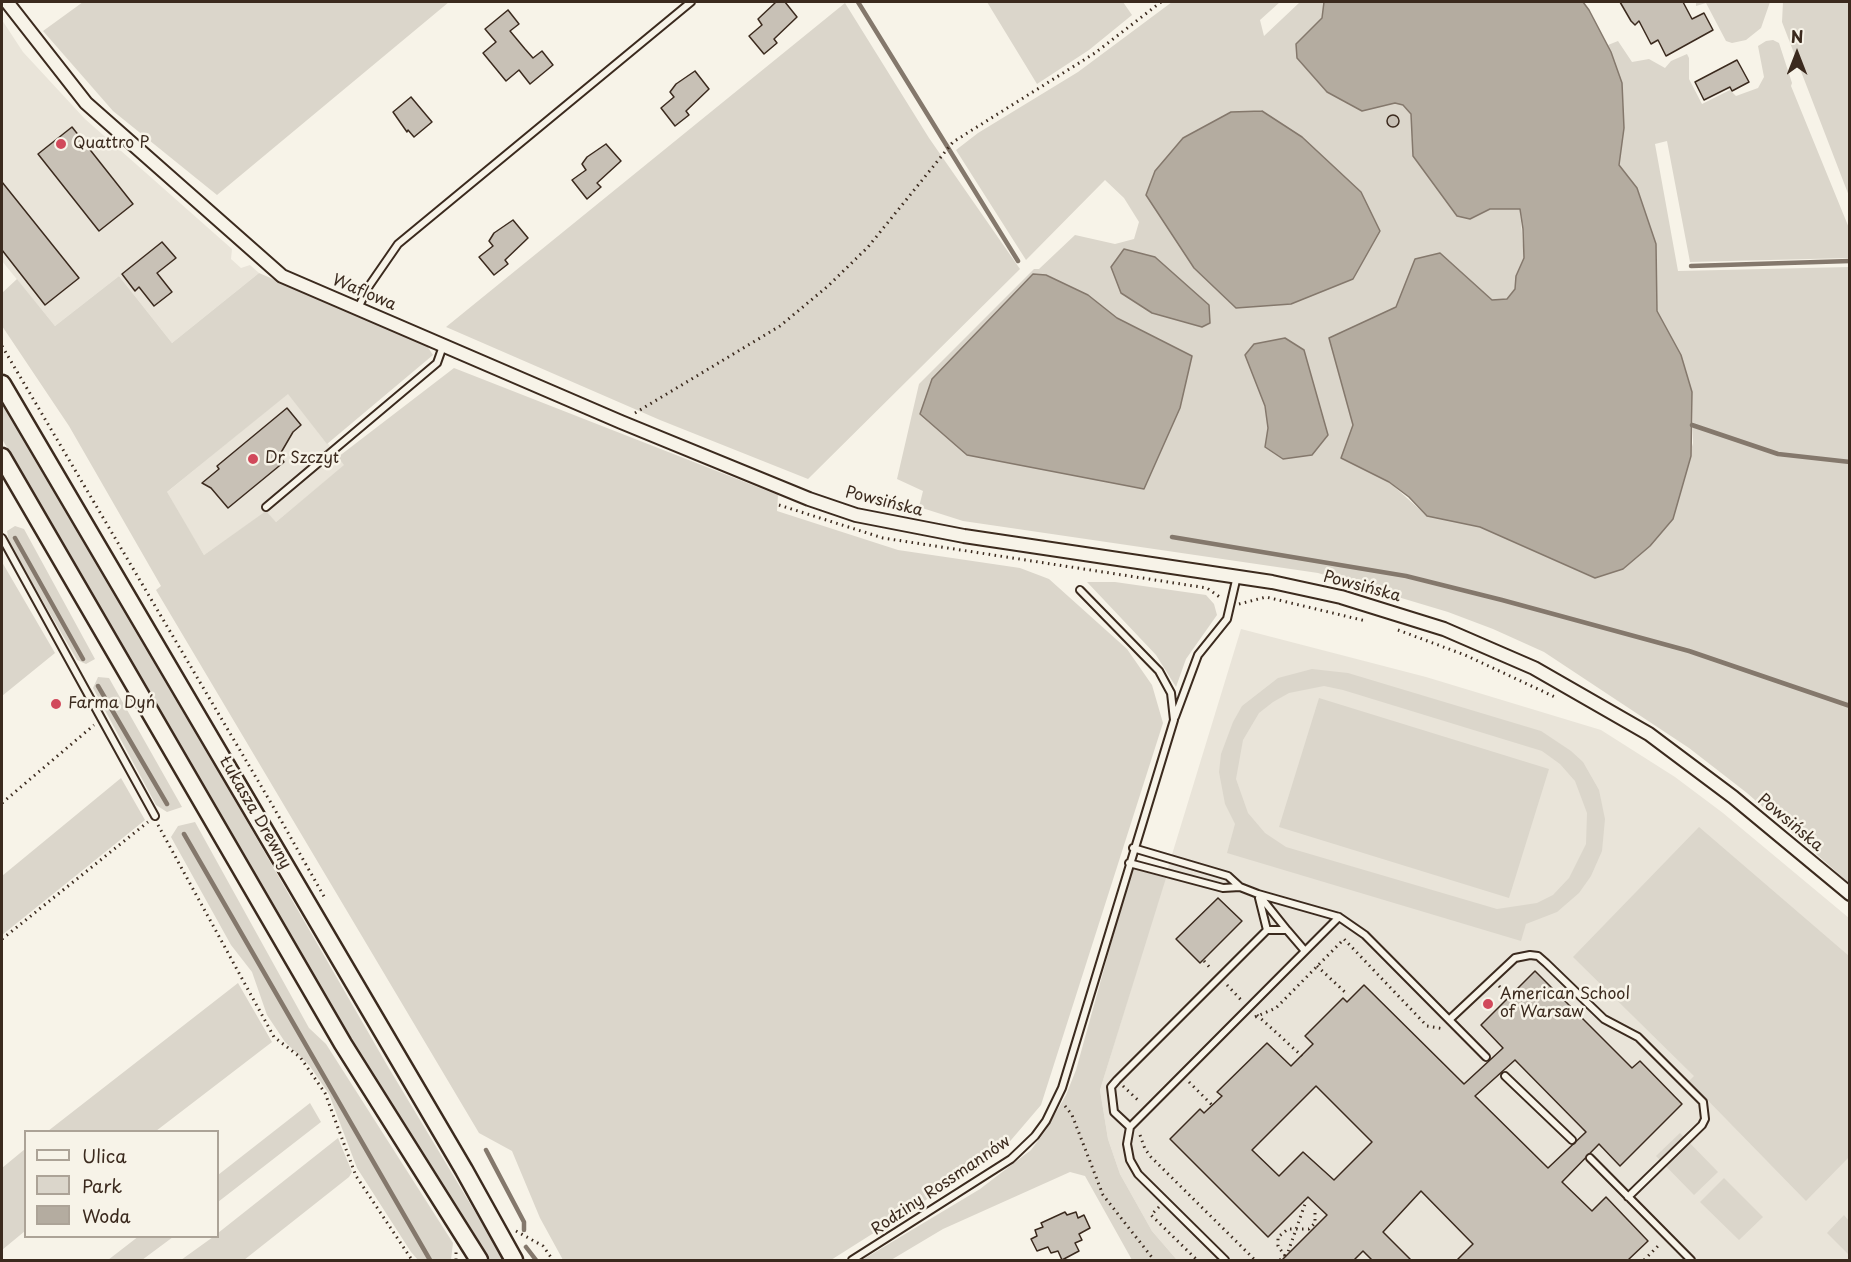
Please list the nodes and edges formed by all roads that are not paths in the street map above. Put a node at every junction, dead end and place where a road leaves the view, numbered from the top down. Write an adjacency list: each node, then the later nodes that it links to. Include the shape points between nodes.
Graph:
1 (7, 2): 3 (street, Waflowa, via 86,103 282,276)
2 (691, 2): 3 (lane, via 398,244)
3 (358, 308): 4 (street, Waflowa)
4 (443, 345): 7 (street, Waflowa); 8 (lane, via 437,363)
5 (2, 384): 31 (main road, Łukasza Drewny)
6 (2, 457): 30 (main road, via 343,1044)
7 (792, 492): 10 (street, Powsińska, via 856,515 901,525)
8 (266, 507)
9 (2, 538): 13 (lane)
10 (1237, 576): 12 (lane, Rodziny Rossmannów, via 1227,619 1198,655); 18 (street, Powsińska, via 1341,597 1402,615 1477,643 1564,684 1679,756)
11 (1080, 590): 12 (lane, via 1159,671 1171,693)
12 (1174, 720): 14 (lane, Rodziny Rossmannów)
13 (155, 816)
14 (1133, 848): 15 (lane, Rodziny Rossmannów); 16 (lane, via 1228,876)
15 (1129, 863): 16 (lane, via 1223,888); 32 (lane, Rodziny Rossmannów, via 1058,1098 1035,1136 1011,1159)
16 (1240, 887): 17 (lane)
17 (1258, 894): 19 (lane); 20 (lane); 21 (lane)
18 (1850, 894)
19 (1339, 917): 22 (lane); 23 (lane, via 1365,935)
20 (1268, 930): 21 (lane); 26 (lane, via 1111,1087 1114,1112)
21 (1287, 930): 22 (lane)
22 (1305, 951): 26 (lane)
23 (1450, 1019): 24 (lane); 29 (lane, via 1515,958 1538,956 1604,1019 1638,1037 1703,1102 1705,1119)
24 (1486, 1056)
25 (1505, 1076): 27 (lane)
26 (1130, 1127): 33 (lane, via 1127,1144 1138,1174)
27 (1572, 1140)
28 (1590, 1158): 29 (lane)
29 (1628, 1197): 34 (lane)
30 (479, 1260)
31 (514, 1260)
32 (852, 1260)
33 (1225, 1260)
34 (1691, 1260)

